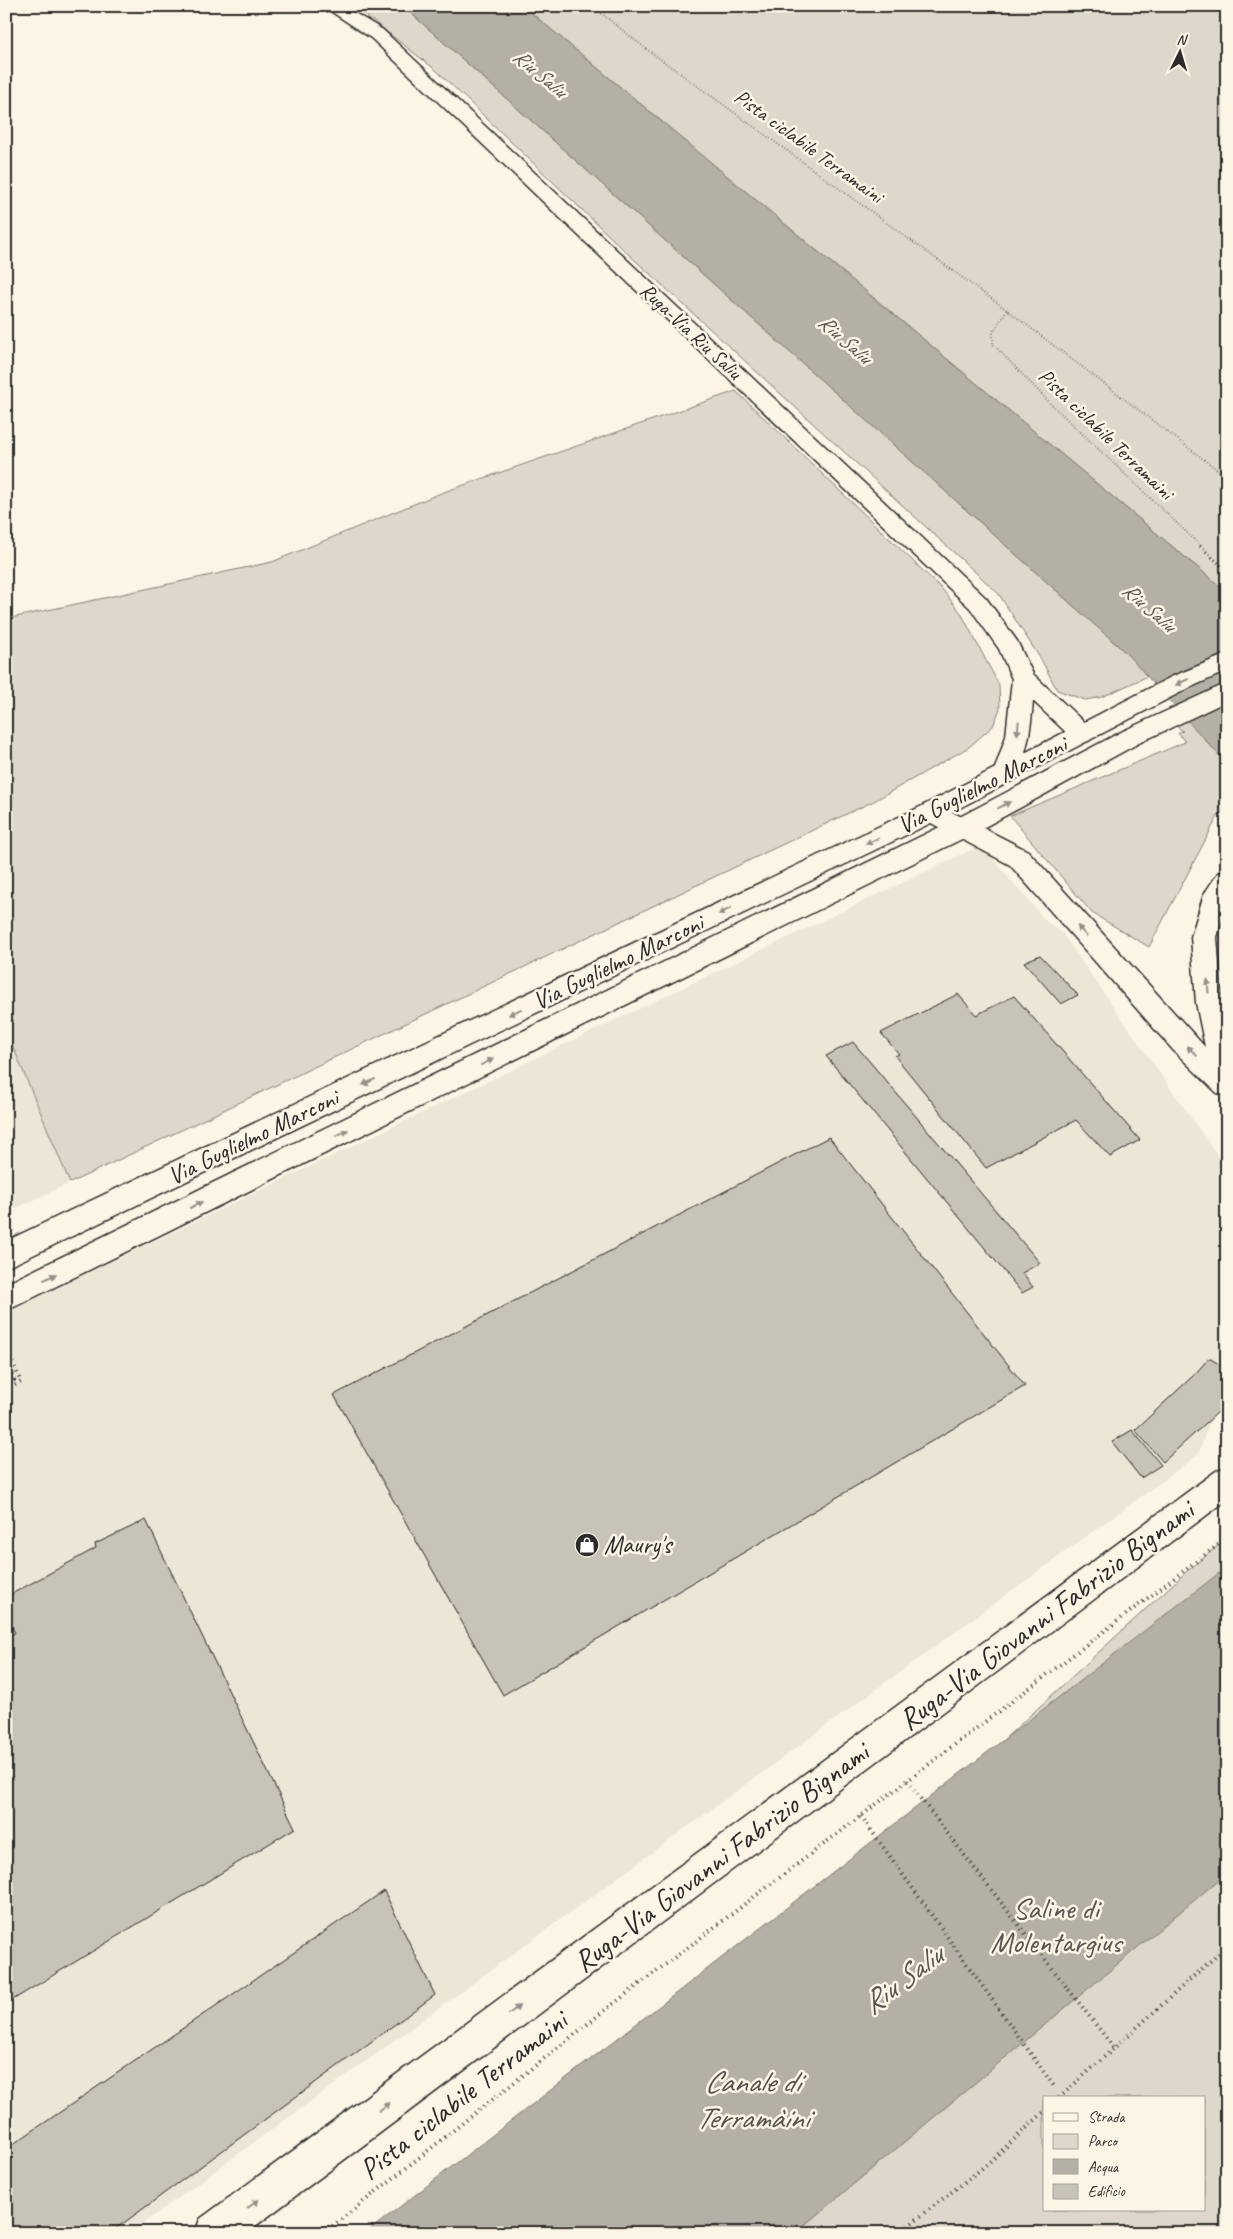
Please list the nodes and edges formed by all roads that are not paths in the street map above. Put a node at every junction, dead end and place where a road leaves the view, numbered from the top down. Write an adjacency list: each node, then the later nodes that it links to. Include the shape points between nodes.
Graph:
1 (331, 6): 3 (main road, Ruga-Via Riu Saliu, via 377,34 978,603 1009,647)
2 (1227, 662): 5 (main road, Via Guglielmo Marconi, one-way to 5, via 1179,683)
3 (1024, 679): 5 (main road, Ruga-Via Riu Saliu); 6 (main road, one-way to 6, via 1018,736)
4 (1227, 691): 8 (main road, one-way to 4, via 1131,737)
5 (1082, 734): 6 (main road, Via Guglielmo Marconi)
6 (1005, 774): 7 (main road, Via Guglielmo Marconi)
7 (931, 812): 8 (main road); 12 (main road, Via Guglielmo Marconi, one-way to 12)
8 (961, 828): 11 (main road, one-way to 8, via 1182,1042 1020,858); 13 (main road, one-way to 8)
9 (1227, 880): 10 (main road, one-way to 9, via 1219,1050 1209,1003 1204,937 1217,894)
10 (1227, 1067)
11 (1227, 1085)
12 (6, 1255)
13 (6, 1298)
14 (1227, 1481): 15 (main road, Ruga-Via Giovanni Fabrizio Bignami, one-way to 14)
15 (214, 2233)

